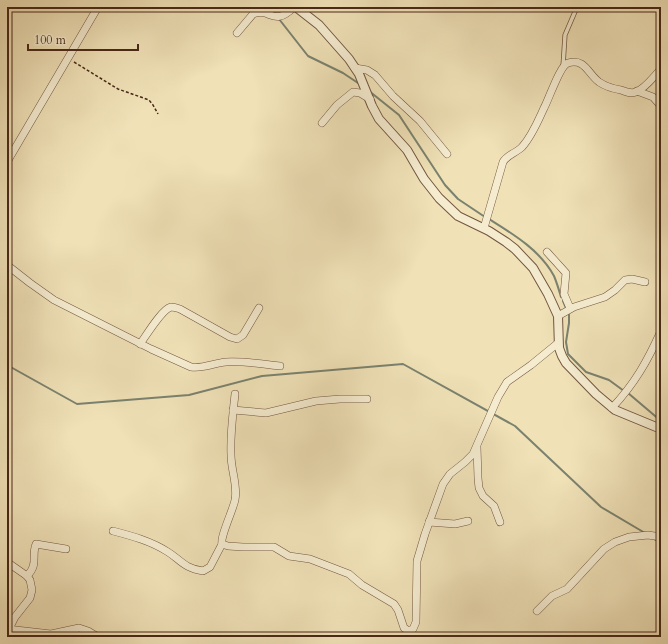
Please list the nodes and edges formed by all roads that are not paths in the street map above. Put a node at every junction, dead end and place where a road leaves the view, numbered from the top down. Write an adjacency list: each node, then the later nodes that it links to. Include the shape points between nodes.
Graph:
1 (98, 7): 13 (street)
2 (295, 7): 4 (street, via 278,17 253,14); 6 (street, via 327,33)
3 (577, 7): 5 (lane, via 565,35)
4 (237, 33)
5 (563, 66): 8 (street, via 570,62 582,63 605,85 630,92); 14 (street, via 528,140 503,162)
6 (355, 68): 9 (street); 12 (street, via 375,75 393,96 418,118)
7 (661, 69): 8 (street)
8 (637, 91): 10 (street, via 653,96)
9 (370, 100): 11 (street, via 360,93 353,92 337,105); 14 (street, via 380,119 407,150 439,198 458,216)
10 (661, 106)
11 (322, 123)
12 (447, 154)
13 (7, 162)
14 (484, 228): 20 (street, via 506,242 526,260 539,277)
15 (547, 252): 19 (street, via 566,273 564,294)
16 (7, 265): 23 (street, via 54,300)
17 (645, 282): 19 (street, via 625,280 605,297)
18 (259, 308): 23 (street, via 243,335 237,339 180,309 169,307)
19 (570, 308): 20 (street)
20 (558, 316): 22 (street)
21 (661, 331): 27 (street, via 636,380)
22 (558, 343): 27 (street, via 566,363); 30 (street, via 508,382 490,412)
23 (140, 344): 24 (street, via 195,368 235,362)
24 (280, 366)
25 (235, 394): 28 (street)
26 (367, 399): 28 (street, via 316,401 266,413)
27 (612, 408): 29 (street)
28 (234, 410): 36 (street, via 230,451 235,496 221,538)
29 (661, 429)
30 (477, 446): 32 (street, via 469,459 446,478); 33 (street, via 479,488 483,496 494,506)
31 (468, 521): 32 (street, via 455,524)
32 (429, 522): 36 (street, via 417,561 416,622 409,631 404,628 394,604 348,574 310,560 289,556 274,547)
33 (500, 522)
34 (113, 531): 36 (street, via 152,544 189,568 203,571 210,567)
35 (661, 537): 40 (street, via 629,537 615,542 604,549 567,589 552,596)
36 (222, 544)
37 (66, 549): 39 (street, via 36,544 34,567)
38 (7, 562): 39 (street)
39 (27, 576): 41 (street, via 32,587 32,595)
40 (537, 611)
41 (8, 629): 42 (street, via 51,634 79,628)
42 (98, 637)

